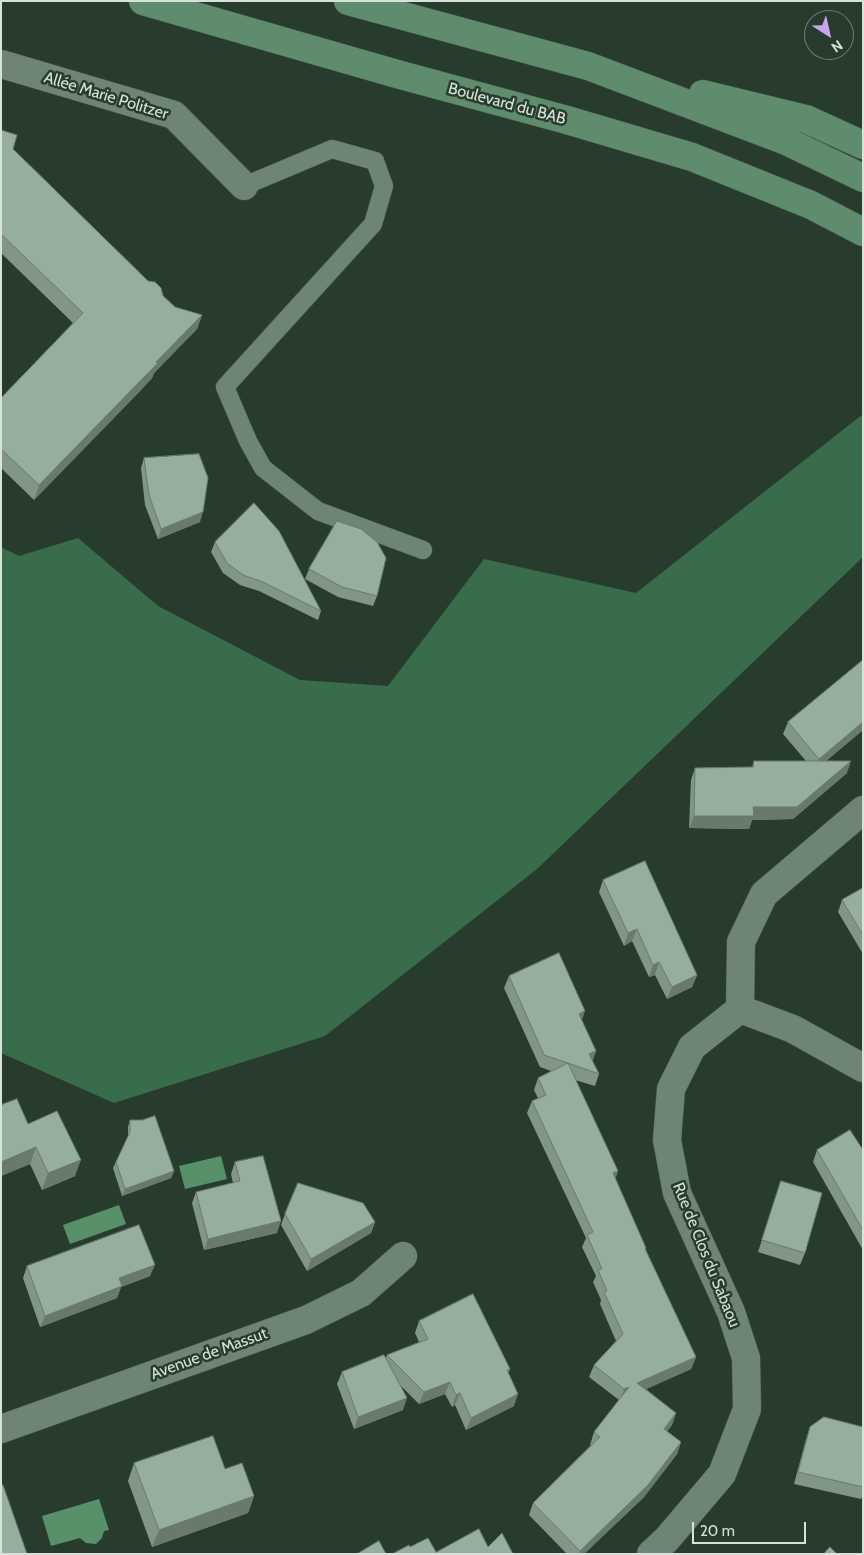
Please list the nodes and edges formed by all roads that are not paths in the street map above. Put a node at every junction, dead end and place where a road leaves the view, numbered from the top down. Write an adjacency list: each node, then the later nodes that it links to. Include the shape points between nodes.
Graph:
1 (143, 1): 8 (main road, Boulevard du BAB, via 692,157 811,205)
2 (348, 1): 4 (main road)
3 (1, 64): 7 (street, Allée Marie Politzer, via 174,115)
4 (588, 66): 5 (main road, via 806,119); 6 (main road, via 786,141)
5 (863, 145)
6 (863, 178)
7 (244, 186): 9 (lane, via 332,149 375,161 384,186 373,224 225,387 263,468 318,511)
8 (863, 232)
9 (423, 550)
10 (863, 810): 11 (street, via 764,894 742,942)
11 (740, 1009): 12 (street, via 793,1029); 15 (street, Rue de Clos du Sabaou, via 692,1047 670,1089 667,1140 677,1193 731,1312 746,1358 747,1409 722,1474)
12 (863, 1068)
13 (403, 1256): 14 (street, Avenue de Massut, via 361,1293 306,1320)
14 (1, 1429)
15 (651, 1554)

